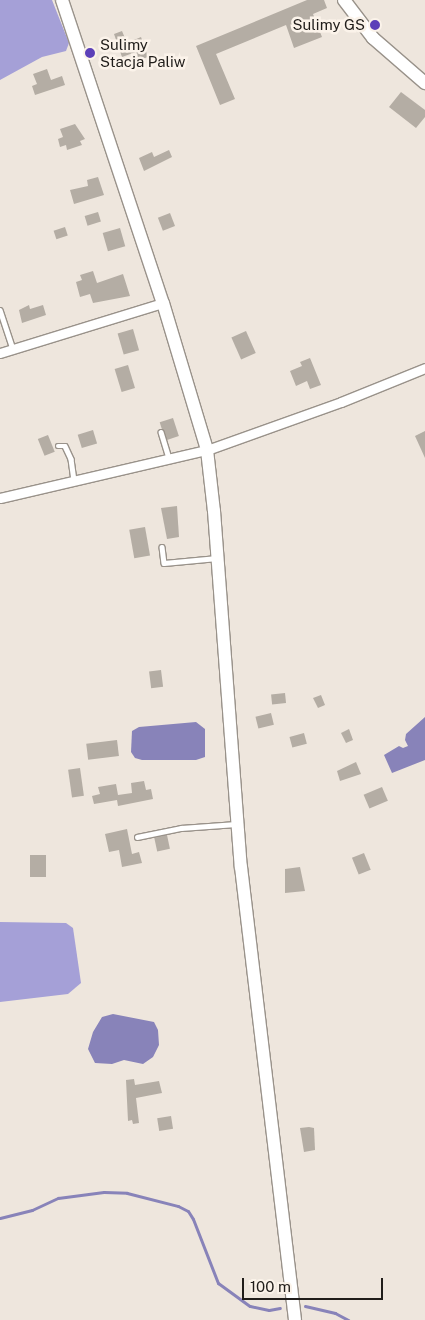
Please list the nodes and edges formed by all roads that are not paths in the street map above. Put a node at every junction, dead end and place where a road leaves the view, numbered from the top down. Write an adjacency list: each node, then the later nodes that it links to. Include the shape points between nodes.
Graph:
1 (62, 0): 4 (street)
2 (348, 1): 3 (street, via 374,38)
3 (425, 83)
4 (164, 303): 6 (street); 11 (street)
5 (0, 310): 6 (lane)
6 (13, 349): 7 (street)
7 (0, 353)
8 (425, 368): 11 (street)
9 (160, 432): 12 (lane)
10 (58, 446): 13 (lane, via 64,446 71,458)
11 (207, 450): 12 (street); 16 (street)
12 (169, 459): 13 (street)
13 (74, 481): 14 (street)
14 (0, 498)
15 (162, 547): 16 (lane, via 164,563)
16 (218, 558): 17 (street)
17 (239, 824): 18 (lane, via 181,828); 19 (street, via 241,867)
18 (137, 837)
19 (295, 1320)

